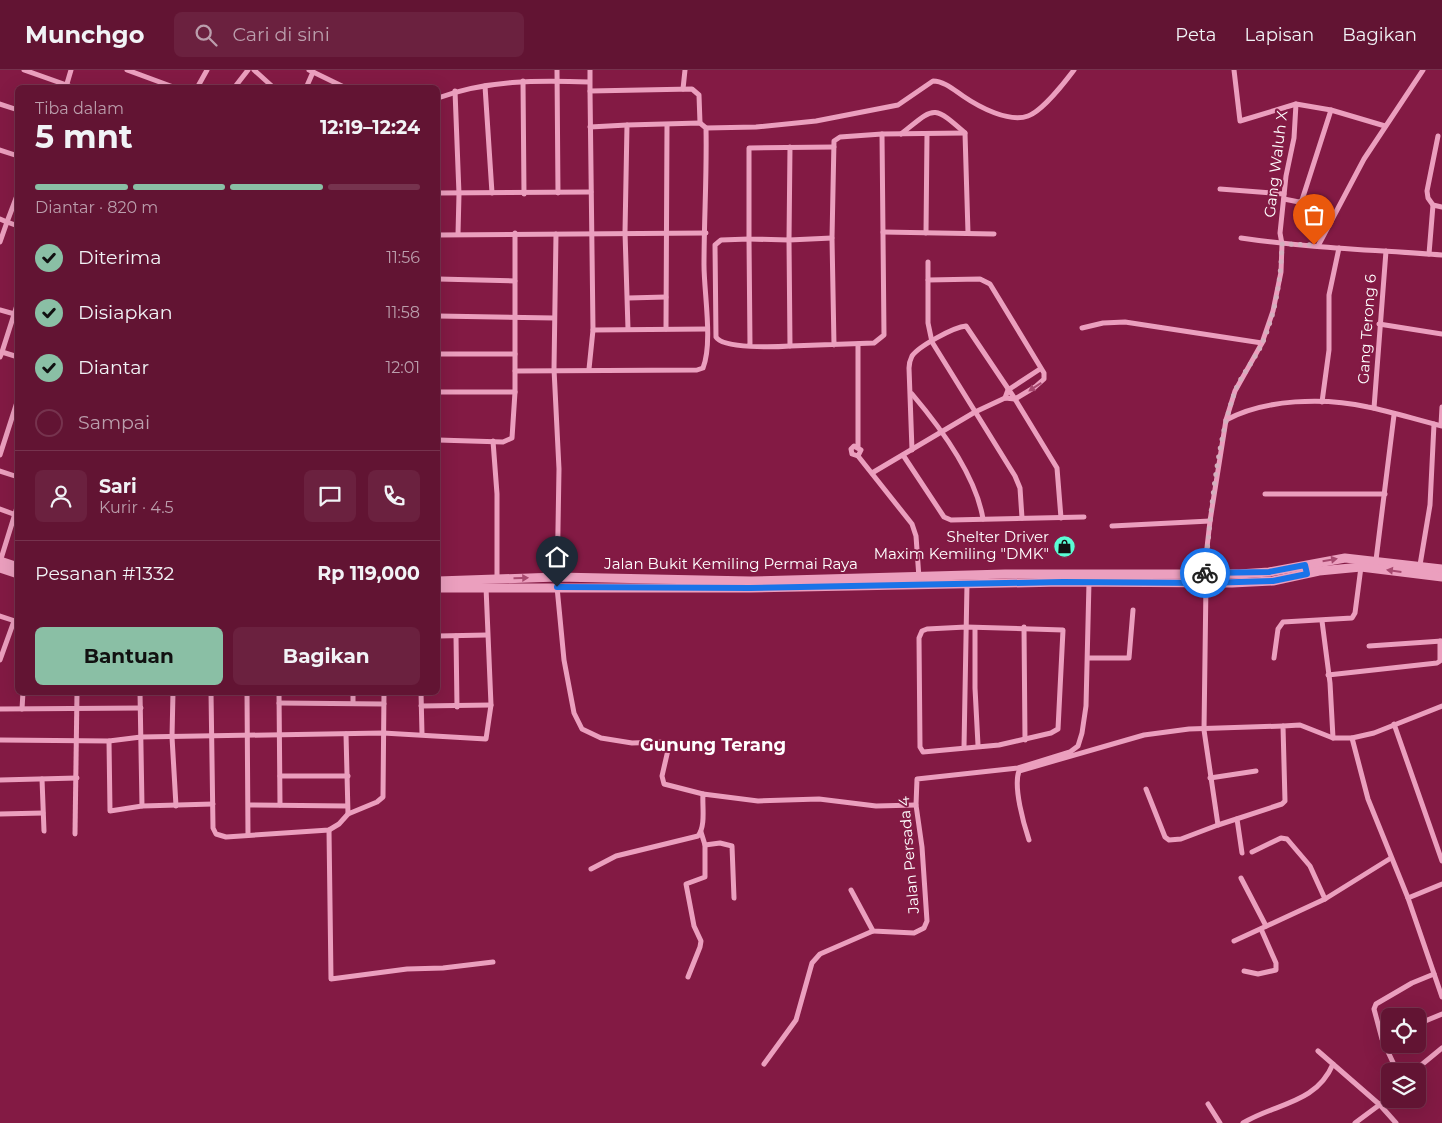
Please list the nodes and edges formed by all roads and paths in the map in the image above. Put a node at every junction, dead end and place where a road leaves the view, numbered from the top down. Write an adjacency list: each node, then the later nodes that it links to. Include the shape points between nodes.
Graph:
1 (24, 70): 13 (street)
2 (71, 70): 19 (street)
3 (127, 70): 20 (street)
4 (207, 70): 21 (street)
5 (248, 70): 22 (street)
6 (254, 70): 23 (street)
7 (557, 70): 16 (street)
8 (590, 70): 17 (street)
9 (685, 70): 27 (street)
10 (1074, 70): 40 (street, via 1036,112 1021,118 996,112 943,83 933,81 898,106 816,121)
11 (1234, 70): 32 (street, via 1240,121)
12 (1423, 70): 38 (street)
13 (33, 71): 18 (street)
14 (311, 71): 24 (street); 25 (street)
15 (523, 81): 16 (street); 26 (street); 56 (street)
16 (558, 81): 17 (street); 54 (street)
17 (590, 82): 29 (street)
18 (64, 85)
19 (66, 85)
20 (168, 85)
21 (199, 85)
22 (236, 85)
23 (271, 85)
24 (307, 85)
25 (338, 85)
26 (485, 86): 28 (street); 53 (street)
27 (683, 89): 29 (street); 35 (street, via 698,92)
28 (455, 91): 30 (street); 55 (street)
29 (590, 91): 39 (street)
30 (440, 97)
31 (0, 104): 33 (street)
32 (1296, 104): 34 (street); 57 (street, Gang Waluh X)
33 (15, 109)
34 (1331, 110): 38 (street); 57 (street, via 1302,200)
35 (700, 123): 36 (street); 40 (street)
36 (666, 125): 37 (street); 65 (street)
37 (627, 126): 39 (street); 64 (street)
38 (1385, 126): 82 (street)
39 (590, 127): 51 (street)
40 (706, 128): 66 (street)
41 (965, 133): 43 (street, via 937,111); 44 (street); 71 (street)
42 (882, 134): 43 (street); 47 (street, via 840,137 834,141); 67 (street)
43 (901, 134): 44 (street)
44 (927, 134): 68 (street)
45 (1438, 136): 59 (street, via 1427,191)
46 (790, 147): 47 (street); 78 (street, via 750,148); 79 (street)
47 (834, 147): 76 (street)
48 (0, 150): 49 (street)
49 (15, 155)
50 (1220, 189): 57 (street)
51 (591, 192): 54 (street); 70 (street)
52 (440, 193): 55 (street)
53 (492, 193): 55 (street); 56 (street)
54 (558, 193): 56 (street)
55 (459, 194): 72 (street)
56 (524, 194)
57 (1284, 197): 81 (street, Gang Waluh X)
58 (15, 201): 62 (street)
59 (1433, 205): 60 (street); 85 (street)
60 (1442, 207)
61 (0, 219): 62 (street)
62 (7, 222): 63 (street); 80 (street)
63 (15, 225)
64 (626, 232): 65 (street); 70 (street); 92 (street)
65 (665, 232): 66 (street); 91 (street)
66 (706, 232): 102 (street)
67 (883, 232): 68 (street); 107 (street, via 884,334 874,343)
68 (926, 232): 71 (street)
69 (515, 233): 72 (street); 73 (street); 90 (street)
70 (590, 233): 73 (street); 103 (street)
71 (968, 233): 74 (street)
72 (458, 234): 75 (street)
73 (556, 234): 97 (street)
74 (994, 234)
75 (440, 235)
76 (832, 238): 79 (street); 108 (street)
77 (1241, 238): 81 (street)
78 (749, 239): 79 (street); 109 (street); 109 (street, via 718,240 715,254 717,340 730,345)
79 (789, 240): 110 (street)
80 (0, 242)
81 (1282, 244): 82 (street); 106 (street, Gang Waluh X, via 1281,272)
82 (1318, 246): 83 (street)
83 (1338, 248): 84 (street); 125 (street, via 1329,295 1329,350)
84 (1386, 252): 85 (street); 98 (street, Gang Terong 6)
85 (1429, 254): 86 (street)
86 (1442, 254)
87 (928, 262): 89 (street)
88 (440, 279): 90 (street)
89 (928, 280): 105 (street, via 928,323); 116 (street, via 980,279 990,284)
90 (515, 281): 96 (street)
91 (666, 297): 92 (street); 101 (street)
92 (628, 298): 100 (street)
93 (0, 310): 94 (street)
94 (15, 315): 111 (street)
95 (440, 316): 96 (street)
96 (514, 317): 97 (street); 113 (street)
97 (554, 318): 117 (street)
98 (1379, 324): 104 (street); 128 (street, Gang Terong 6)
99 (1082, 328): 106 (street, via 1125,322)
100 (628, 329): 101 (street); 103 (street)
101 (666, 329): 102 (street)
102 (707, 329): 115 (street, via 705,362 700,370)
103 (593, 330): 115 (street)
104 (1442, 334)
105 (932, 342): 119 (street, via 966,326); 122 (street, via 914,353 910,361); 129 (street)
106 (1262, 343): 131 (street, Gang Waluh X, via 1235,391)
107 (858, 344): 108 (street); 141 (street, via 858,446 851,451)
108 (834, 345): 110 (street)
109 (750, 346): 110 (street)
110 (790, 346)
111 (1, 354): 114 (street)
112 (440, 354): 113 (street)
113 (514, 354): 118 (street)
114 (15, 356)
115 (589, 369): 117 (street)
116 (1040, 369): 119 (street); 124 (street, one-way to 124, via 1045,376 1042,382)
117 (554, 370): 118 (street); 163 (street, via 559,469)
118 (515, 371): 121 (street)
119 (1008, 390): 123 (street); 124 (street)
120 (440, 392): 121 (street)
121 (515, 392): 136 (street, via 512,438 503,442)
122 (911, 394): 134 (street); 137 (street)
123 (1005, 398): 124 (street); 129 (street)
124 (1015, 399): 150 (street, via 1057,468)
125 (1322, 402): 128 (street); 131 (street, via 1273,404 1245,410)
126 (1442, 407): 133 (street)
127 (15, 408): 138 (street)
128 (1374, 408): 130 (street)
129 (976, 412): 134 (street); 149 (street, via 1015,476 1020,488)
130 (1394, 414): 132 (street); 144 (street)
131 (1226, 420): 152 (street, Gang Waluh X)
132 (1434, 424): 133 (street); 156 (street, via 1430,505)
133 (1441, 425)
134 (941, 433): 137 (street); 151 (street, via 980,500)
135 (440, 440): 136 (street)
136 (493, 441): 165 (street)
137 (912, 450): 139 (street)
138 (0, 455)
139 (903, 455): 141 (street); 151 (street, via 944,517 951,520)
140 (0, 471): 142 (street)
141 (872, 473): 169 (street, via 912,524)
142 (15, 476)
143 (1265, 494): 144 (street)
144 (1385, 494): 154 (street)
145 (0, 509): 146 (street)
146 (15, 514)
147 (15, 517): 155 (street)
148 (1084, 517): 150 (street)
149 (1022, 518): 150 (street); 151 (street)
150 (1061, 518)
151 (983, 519)
152 (1210, 522): 153 (street); 167 (street, Gang Waluh X)
153 (1112, 526)
154 (1376, 560): 156 (street, Jalan Bukit Kemiling Permai Raya); 160 (street, Jalan Bukit Kemiling Permai Raya, one-way to 154, via 1345,558)
155 (0, 561): 157 (street)
156 (1420, 565): 161 (street, Jalan Bukit Kemiling Permai Raya)
157 (15, 566)
158 (1361, 567): 160 (street, Jalan Bukit Kemiling Permai Raya); 164 (street, Jalan Bukit Kemiling Permai Raya, one-way to 158); 177 (street, via 1352,618)
159 (0, 568): 162 (street)
160 (1306, 569): 167 (street, Jalan Bukit Kemiling Permai Raya)
161 (1442, 569)
162 (15, 573)
163 (557, 577): 165 (street, Jalan Bukit Kemiling Permai Raya, one-way to 163); 169 (street, Jalan Bukit Kemiling Permai Raya); 172 (street)
164 (1442, 577)
165 (497, 578): 168 (street, Jalan Bukit Kemiling Permai Raya)
166 (1088, 578): 167 (street, Jalan Bukit Kemiling Permai Raya); 169 (street, Jalan Bukit Kemiling Permai Raya); 170 (street, Jalan Bukit Kemiling Permai Raya); 187 (street, Jalan Persada 4)
167 (1205, 579): 216 (street, Gang Waluh X)
168 (440, 581)
169 (920, 581): 170 (street, Jalan Bukit Kemiling Permai Raya); 172 (street, Jalan Bukit Kemiling Permai Raya, via 750,588)
170 (967, 584): 179 (street)
171 (486, 587): 172 (street, Jalan Bukit Kemiling Permai Raya); 173 (street, Jalan Bukit Kemiling Permai Raya); 182 (street)
172 (557, 587): 241 (street, via 564,660 574,713 582,729 601,738 632,743 662,742 668,750 662,776 664,784)
173 (440, 588)
174 (1133, 610): 187 (street, via 1129,658)
175 (0, 616): 176 (street)
176 (15, 622)
177 (1322, 622): 188 (street, via 1283,622 1278,629); 190 (street)
178 (15, 624): 189 (street)
179 (966, 627): 181 (street); 191 (street); 232 (street, via 922,631 918,659 920,749 924,753)
180 (1024, 627): 181 (street); 229 (street); 229 (street, via 1063,630 1059,726 1051,733)
181 (975, 628): 192 (street)
182 (487, 635): 184 (street); 206 (street)
183 (440, 636): 184 (street)
184 (456, 636): 209 (street)
185 (1441, 641): 186 (street); 190 (street, via 1440,661 1437,663)
186 (1369, 646)
187 (1088, 658): 245 (street, Jalan Persada 4, via 1082,733 1075,748 1018,768 920,778 916,782)
188 (1274, 658)
189 (0, 660)
190 (1328, 675): 225 (street)
191 (964, 688): 192 (street); 232 (street)
192 (974, 688): 231 (street)
193 (23, 695): 212 (street)
194 (77, 695): 213 (street)
195 (140, 695): 210 (street)
196 (173, 695): 224 (street)
197 (211, 695): 222 (street)
198 (247, 695): 220 (street)
199 (279, 695): 203 (street)
200 (353, 695): 204 (street)
201 (384, 695): 205 (street)
202 (421, 695): 207 (street)
203 (279, 703): 204 (street); 221 (street)
204 (353, 704): 205 (street)
205 (384, 704): 218 (street)
206 (491, 705): 209 (street); 219 (street, via 486,739)
207 (422, 706): 209 (street); 219 (street)
208 (1442, 706): 214 (street)
209 (456, 707)
210 (141, 708): 213 (street); 223 (street)
211 (0, 709): 212 (street)
212 (22, 709): 213 (street)
213 (77, 709): 228 (street)
214 (1394, 724): 226 (street); 264 (street)
215 (1283, 726): 216 (street); 225 (street, via 1300,725); 252 (street, via 1285,801)
216 (1204, 730): 237 (street, Gang Waluh X); 259 (street, via 1144,735 1019,772 1023,824)
217 (346, 734): 218 (street); 221 (street); 235 (street)
218 (383, 734): 219 (street); 251 (street, via 383,797)
219 (422, 734)
220 (248, 735): 221 (street); 222 (street); 243 (street)
221 (279, 735): 234 (street)
222 (211, 736): 224 (street); 242 (street)
223 (142, 737): 224 (street); 230 (street); 246 (street)
224 (172, 737): 247 (street)
225 (1333, 738): 226 (street)
226 (1352, 738): 263 (street, via 1368,799)
227 (0, 740): 228 (street)
228 (77, 740): 230 (street); 236 (street)
229 (1025, 740): 231 (street)
230 (109, 741): 246 (street, via 110,811)
231 (978, 745): 232 (street)
232 (964, 747)
233 (1256, 772): 237 (street)
234 (280, 776): 235 (street); 244 (street)
235 (348, 776): 248 (street)
236 (77, 778): 238 (street); 257 (street)
237 (1210, 778): 253 (street, Gang Waluh X)
238 (42, 779): 239 (street); 249 (street)
239 (0, 780)
240 (1146, 789): 253 (street, via 1169,840 1181,839)
241 (703, 794): 245 (street, via 758,801 819,799 876,806); 256 (street)
242 (212, 804): 247 (street); 258 (street, via 216,834 226,837)
243 (249, 805): 244 (street); 258 (street)
244 (280, 805): 248 (street)
245 (916, 805): 273 (street, Jalan Persada 4, via 927,921 924,928 914,933)
246 (142, 806): 247 (street)
247 (176, 806)
248 (347, 806): 251 (street)
249 (43, 812): 250 (street); 255 (street)
250 (0, 814)
251 (348, 814): 254 (street)
252 (1237, 819): 253 (street); 262 (street)
253 (1218, 824)
254 (329, 830): 258 (street); 275 (street, via 331,979)
255 (44, 832)
256 (701, 832): 260 (street); 265 (street, via 695,837 616,856)
257 (76, 834)
258 (248, 835)
259 (1029, 840)
260 (705, 845): 269 (street, via 720,843 732,846); 278 (street, via 705,877 686,884 694,926 701,941)
261 (1252, 852): 271 (street, via 1281,838 1287,839 1310,866)
262 (1242, 853)
263 (1391, 858): 270 (street); 271 (street)
264 (1442, 861)
265 (592, 869)
266 (1241, 878): 272 (street)
267 (1442, 884): 270 (street)
268 (851, 890): 273 (street)
269 (734, 898)
270 (1408, 898): 277 (street)
271 (1325, 899): 272 (street)
272 (1263, 927): 274 (street); 276 (street, via 1276,970 1258,974)
273 (873, 931): 286 (street, via 820,954 812,963 796,1020)
274 (1234, 942)
275 (493, 962)
276 (1244, 970)
277 (1434, 974): 279 (street); 282 (street, via 1376,1004 1374,1014)
278 (688, 977)
279 (1442, 997)
280 (1442, 1014): 281 (street)
281 (1426, 1021)
282 (1381, 1036)
283 (1442, 1048): 285 (street)
284 (1318, 1051): 287 (street)
285 (1424, 1063)
286 (764, 1064)
287 (1333, 1064): 289 (street); 291 (street, via 1327,1078 1317,1088 1286,1106 1256,1115)
288 (1208, 1104): 290 (street)
289 (1380, 1105): 292 (street); 293 (street)
290 (1220, 1123)
291 (1243, 1123)
292 (1355, 1123)
293 (1396, 1123)

